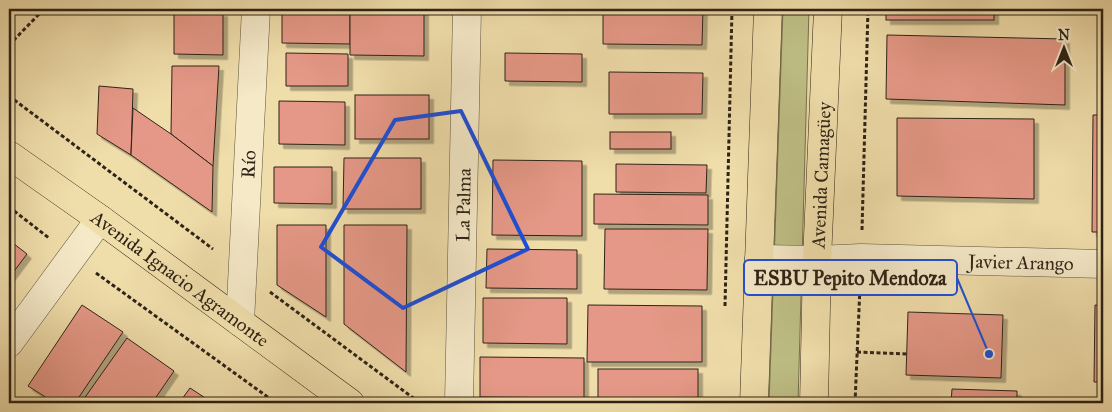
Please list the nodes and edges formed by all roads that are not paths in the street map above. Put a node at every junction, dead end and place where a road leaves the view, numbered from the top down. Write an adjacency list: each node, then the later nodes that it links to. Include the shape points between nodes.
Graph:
1 (256, 9): 10 (street, Río)
2 (467, 9): 13 (street, La Palma)
3 (768, 9): 7 (main road)
4 (828, 9): 8 (main road, Avenida Camagüey)
5 (9, 155): 6 (main road, Avenida Ignacio Agramonte)
6 (100, 220): 10 (main road, Avenida Ignacio Agramonte); 11 (street)
7 (759, 259): 8 (street, Javier Arango); 14 (main road)
8 (818, 260): 9 (street, Javier Arango, via 861,258); 15 (main road, Avenida Camagüey)
9 (1103, 264)
10 (240, 322): 12 (main road, Avenida Ignacio Agramonte)
11 (9, 343)
12 (350, 403)
13 (459, 403)
14 (754, 403)
15 (814, 403)

